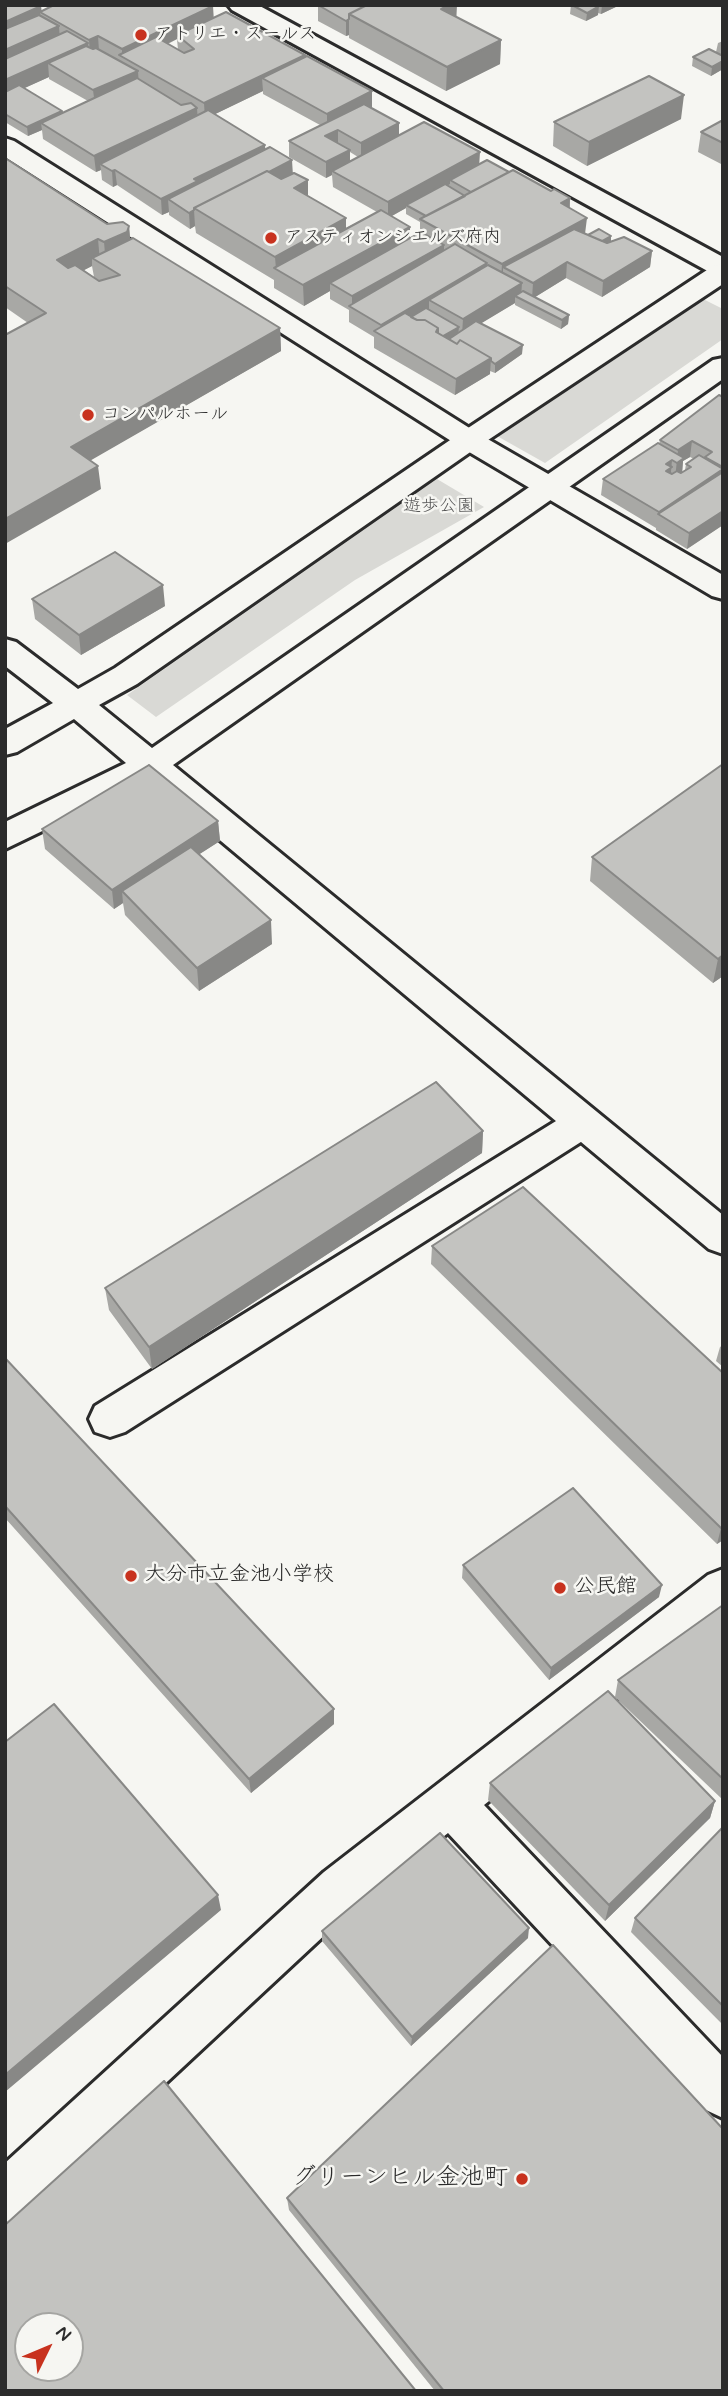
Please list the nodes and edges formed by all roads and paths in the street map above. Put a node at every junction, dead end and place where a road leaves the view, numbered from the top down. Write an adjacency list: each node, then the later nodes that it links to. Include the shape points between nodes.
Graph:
1 (240, 5): 3 (street)
2 (5, 146): 5 (street)
3 (723, 270): 5 (street)
4 (723, 366): 6 (street)
5 (469, 440): 6 (street); 9 (street, via 126,676)
6 (550, 488): 7 (street); 11 (street)
7 (723, 589)
8 (5, 650): 9 (street)
9 (77, 704): 10 (street); 11 (street)
10 (5, 744)
11 (150, 765): 12 (street); 13 (street)
12 (5, 837)
13 (582, 1123): 14 (street); 15 (street)
14 (723, 1238)
15 (110, 1419)
16 (723, 1589): 17 (street)
17 (450, 1802): 18 (street); 19 (street, via 341,1888)
18 (723, 2093)
19 (5, 2198)

